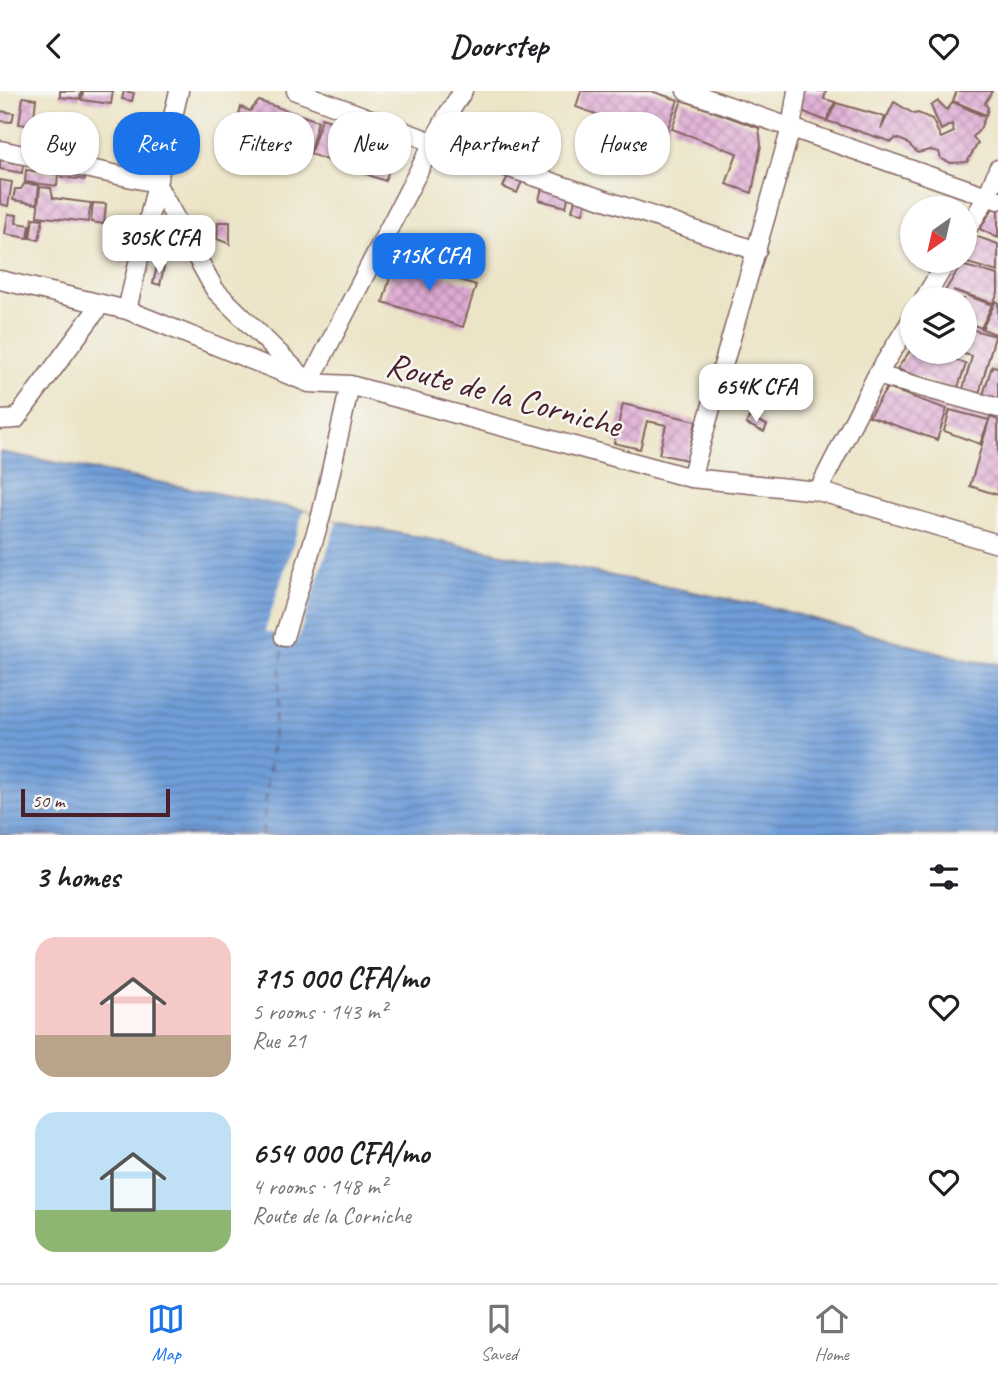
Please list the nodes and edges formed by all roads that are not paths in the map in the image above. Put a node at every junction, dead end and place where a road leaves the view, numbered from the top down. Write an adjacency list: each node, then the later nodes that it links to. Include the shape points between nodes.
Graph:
1 (179, 91): 13 (street)
2 (296, 91): 8 (street)
3 (463, 91): 6 (street)
4 (685, 91): 7 (street)
5 (797, 91): 7 (street)
6 (449, 112)
7 (791, 128): 14 (street); 16 (street)
8 (425, 139)
9 (0, 150): 13 (street)
10 (425, 162): 22 (street)
11 (998, 169): 14 (street)
12 (530, 175): 16 (street)
13 (156, 183): 19 (street); 22 (street, via 215,291)
14 (993, 198): 15 (street)
15 (977, 218)
16 (757, 251): 26 (street)
17 (0, 280): 18 (street, Route de la Corniche)
18 (101, 304): 19 (street, Route de la Corniche); 25 (street, via 16,419)
19 (127, 310): 22 (street, Route de la Corniche)
20 (900, 338): 21 (street)
21 (877, 375): 24 (street); 27 (street)
22 (309, 383): 23 (street, Route de la Corniche)
23 (350, 385): 26 (street, Route de la Corniche); 29 (street, via 321,516)
24 (998, 408)
25 (0, 420)
26 (691, 478): 27 (street, Route de la Corniche)
27 (818, 491): 28 (street, Route de la Corniche)
28 (998, 544)
29 (284, 637)

